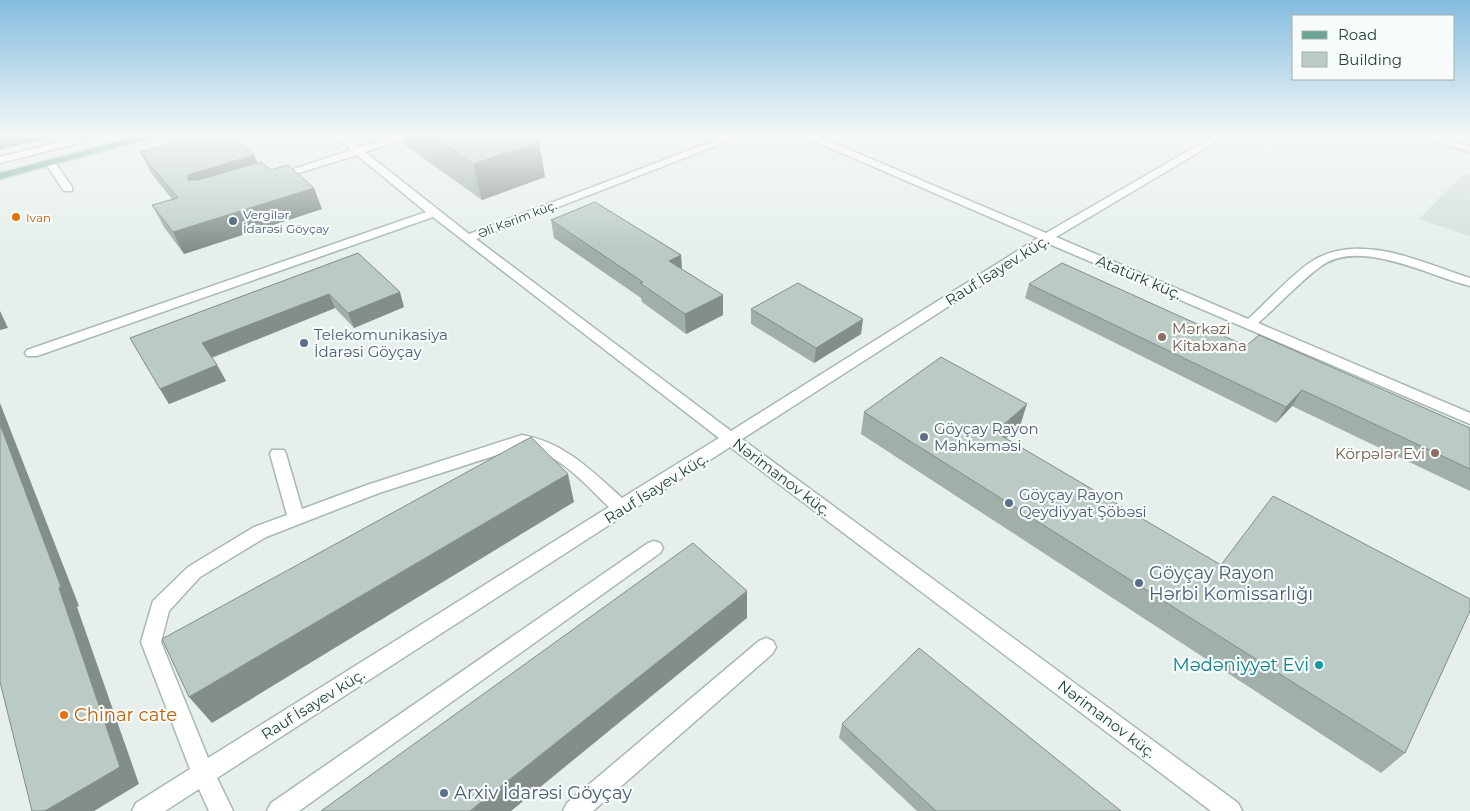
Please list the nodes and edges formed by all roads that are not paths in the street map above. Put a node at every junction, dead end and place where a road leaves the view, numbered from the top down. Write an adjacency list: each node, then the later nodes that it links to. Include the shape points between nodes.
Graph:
1 (58, 174): 8 (street)
2 (284, 174): 7 (street)
3 (386, 174): 9 (street, Nərimanov küç.)
4 (637, 174): 11 (street, Əli Kərim küç.)
5 (898, 174): 10 (street, Atatürk küç.)
6 (1156, 174): 10 (street, Rauf İsayev küç.)
7 (267, 179)
8 (68, 189)
9 (434, 213): 11 (street, Nərimanov küç.); 14 (street)
10 (1048, 237): 13 (street, Atatürk küç.); 16 (street, Rauf İsayev küç.)
11 (468, 238): 16 (street, Nərimanov küç.)
12 (1470, 282): 13 (street, via 1391,257 1338,253 1317,263)
13 (1250, 324): 15 (street, Atatürk küç.)
14 (32, 353)
15 (1470, 419)
16 (732, 439): 18 (street, Rauf İsayev küç.); 27 (street, Nərimanov küç.)
17 (278, 454): 19 (street)
18 (622, 509): 19 (street, via 555,451 535,441 522,441 373,489); 22 (street, Rauf İsayev küç.)
19 (296, 518): 22 (street, via 260,532 194,572 160,607 151,642)
20 (654, 548): 25 (street)
21 (766, 647): 26 (street)
22 (203, 774): 23 (street, Rauf İsayev küç.); 24 (street)
23 (144, 811)
24 (221, 811)
25 (279, 811)
26 (575, 811)
27 (1230, 811)

